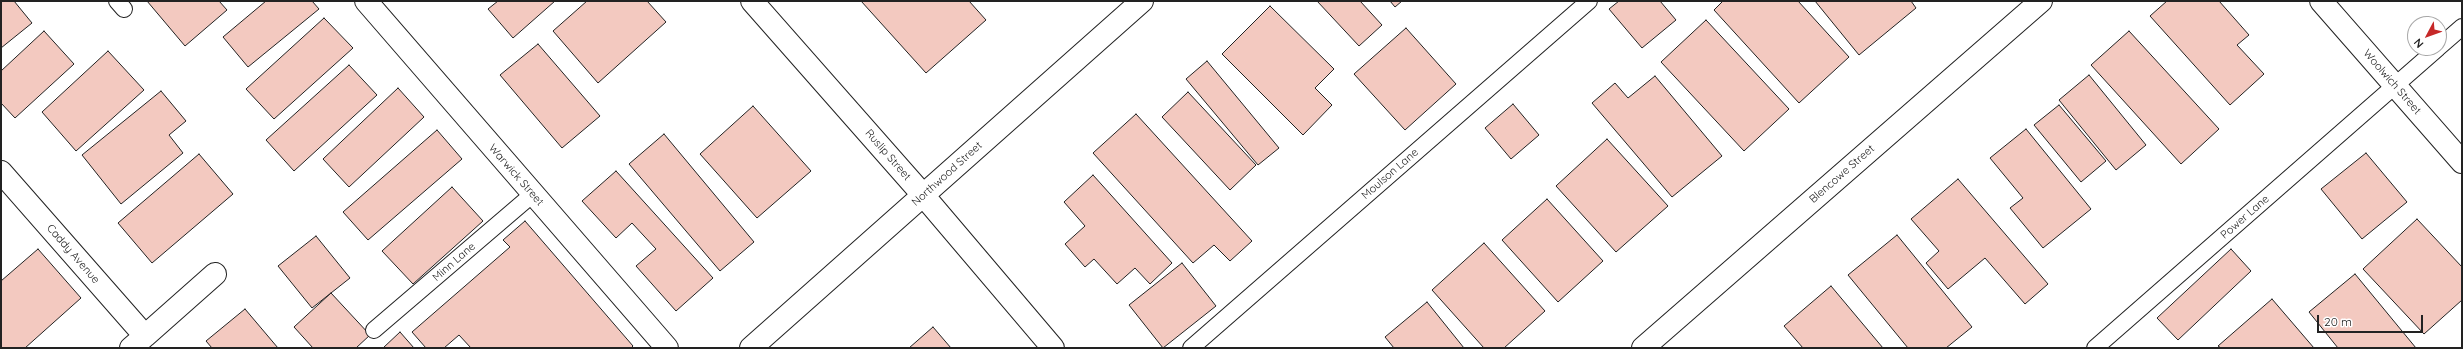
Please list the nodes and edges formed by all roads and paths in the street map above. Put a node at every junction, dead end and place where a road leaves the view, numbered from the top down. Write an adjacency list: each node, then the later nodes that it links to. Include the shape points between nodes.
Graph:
1 (366, 1): 13 (street, Warwick Street)
2 (752, 1): 14 (street, Ruslip Street)
3 (1142, 1): 14 (street, Northwood Street)
4 (1589, 1): 21 (lane, Moulson Lane)
5 (2041, 1): 22 (street, Blencowe Street)
6 (2321, 1): 10 (street, Woolwich Street)
7 (2462, 27): 8 (lane, Power Lane)
8 (2447, 40)
9 (2428, 56): 10 (lane, Power Lane)
10 (2395, 86): 11 (street, Woolwich Street); 23 (lane, Power Lane)
11 (2462, 162)
12 (1, 172): 17 (street, Caddy Avenue)
13 (533, 194): 16 (lane, Minn Lane); 18 (street, Warwick Street)
14 (923, 195): 19 (street, Northwood Street); 20 (street, Ruslip Street)
15 (215, 274): 17 (street, Caddy Avenue)
16 (374, 330)
17 (138, 342)
18 (668, 348)
19 (752, 348)
20 (1053, 348)
21 (1192, 348)
22 (1643, 348)
23 (2095, 348)

